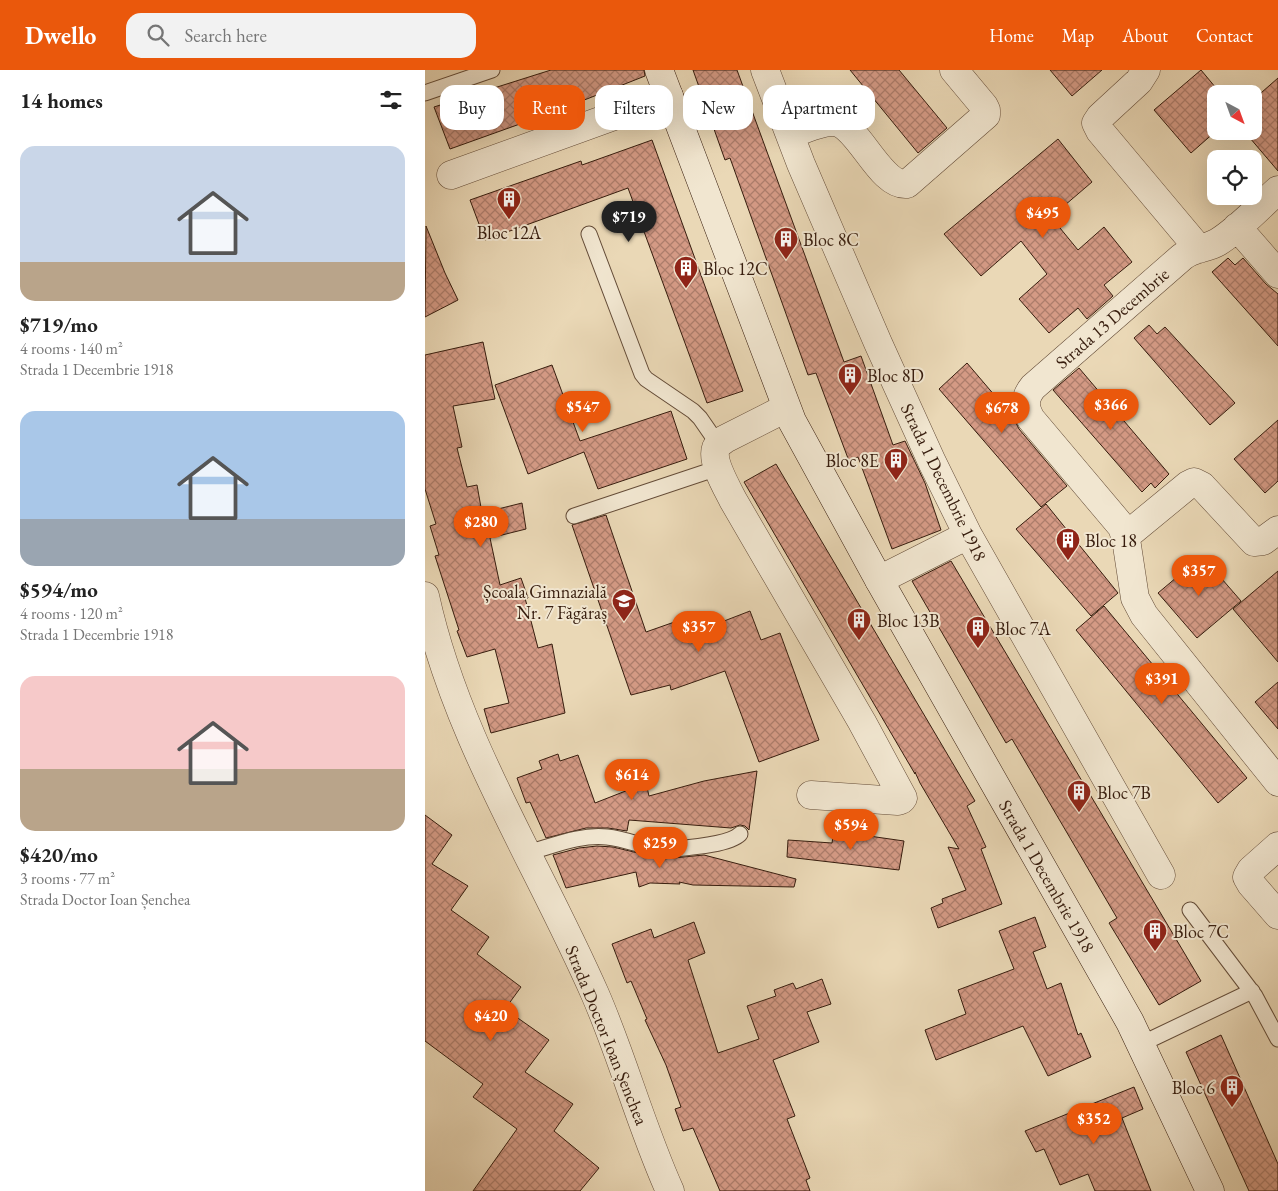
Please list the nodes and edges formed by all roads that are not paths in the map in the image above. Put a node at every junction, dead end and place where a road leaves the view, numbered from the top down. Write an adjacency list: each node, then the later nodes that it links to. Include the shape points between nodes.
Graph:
1 (492, 70): 7 (lane)
2 (659, 70): 6 (street, Strada 1 Decembrie 1918)
3 (765, 70): 10 (street, Strada 1 Decembrie 1918)
4 (954, 70): 10 (street, via 984,106 986,115 907,184 899,184 889,178 849,131 838,123 825,123)
5 (1146, 70): 15 (street, via 1096,124)
6 (665, 85)
7 (425, 93)
8 (673, 106): 17 (street, Strada 1 Decembrie 1918)
9 (595, 123): 11 (street)
10 (790, 135): 21 (street, Strada 1 Decembrie 1918, via 877,343)
11 (451, 175)
12 (1278, 190): 13 (street, Strada 13 Decembrie)
13 (1237, 227): 15 (street, Strada 13 Decembrie, via 1218,242); 16 (street)
14 (589, 234): 18 (lane, via 642,374 700,418)
15 (1199, 249): 22 (street, Strada 13 Decembrie, via 1187,253 1167,270 1033,387 1026,400 1031,419 1118,521)
16 (1278, 274)
17 (786, 408): 18 (street, via 725,439); 23 (street, Strada 1 Decembrie 1918)
18 (718, 456): 19 (lane); 26 (street, via 733,500 903,798 897,801)
19 (574, 516)
20 (1278, 530): 22 (street, via 1263,542 1254,542 1202,486 1194,482)
21 (968, 535): 23 (street); 30 (street, Strada 1 Decembrie 1918)
22 (1126, 536): 25 (street, Strada 13 Decembrie, via 1135,598 1143,615)
23 (879, 580): 35 (street, Strada 1 Decembrie 1918)
24 (425, 596): 29 (street, Strada Doctor Ioan Șenchea, via 435,641 457,702)
25 (1278, 782)
26 (811, 795)
27 (740, 834): 29 (lane, via 725,842 664,850 607,837 588,837)
28 (1278, 846): 32 (street, via 1247,877)
29 (527, 853): 36 (street, Strada Doctor Ioan Șenchea, via 595,995)
30 (1161, 875)
31 (1190, 910): 33 (lane)
32 (1278, 915)
33 (1252, 991): 34 (lane); 35 (lane)
34 (1278, 1039)
35 (1141, 1044): 37 (street, Strada 1 Decembrie 1918)
36 (670, 1191)
37 (1210, 1191)

